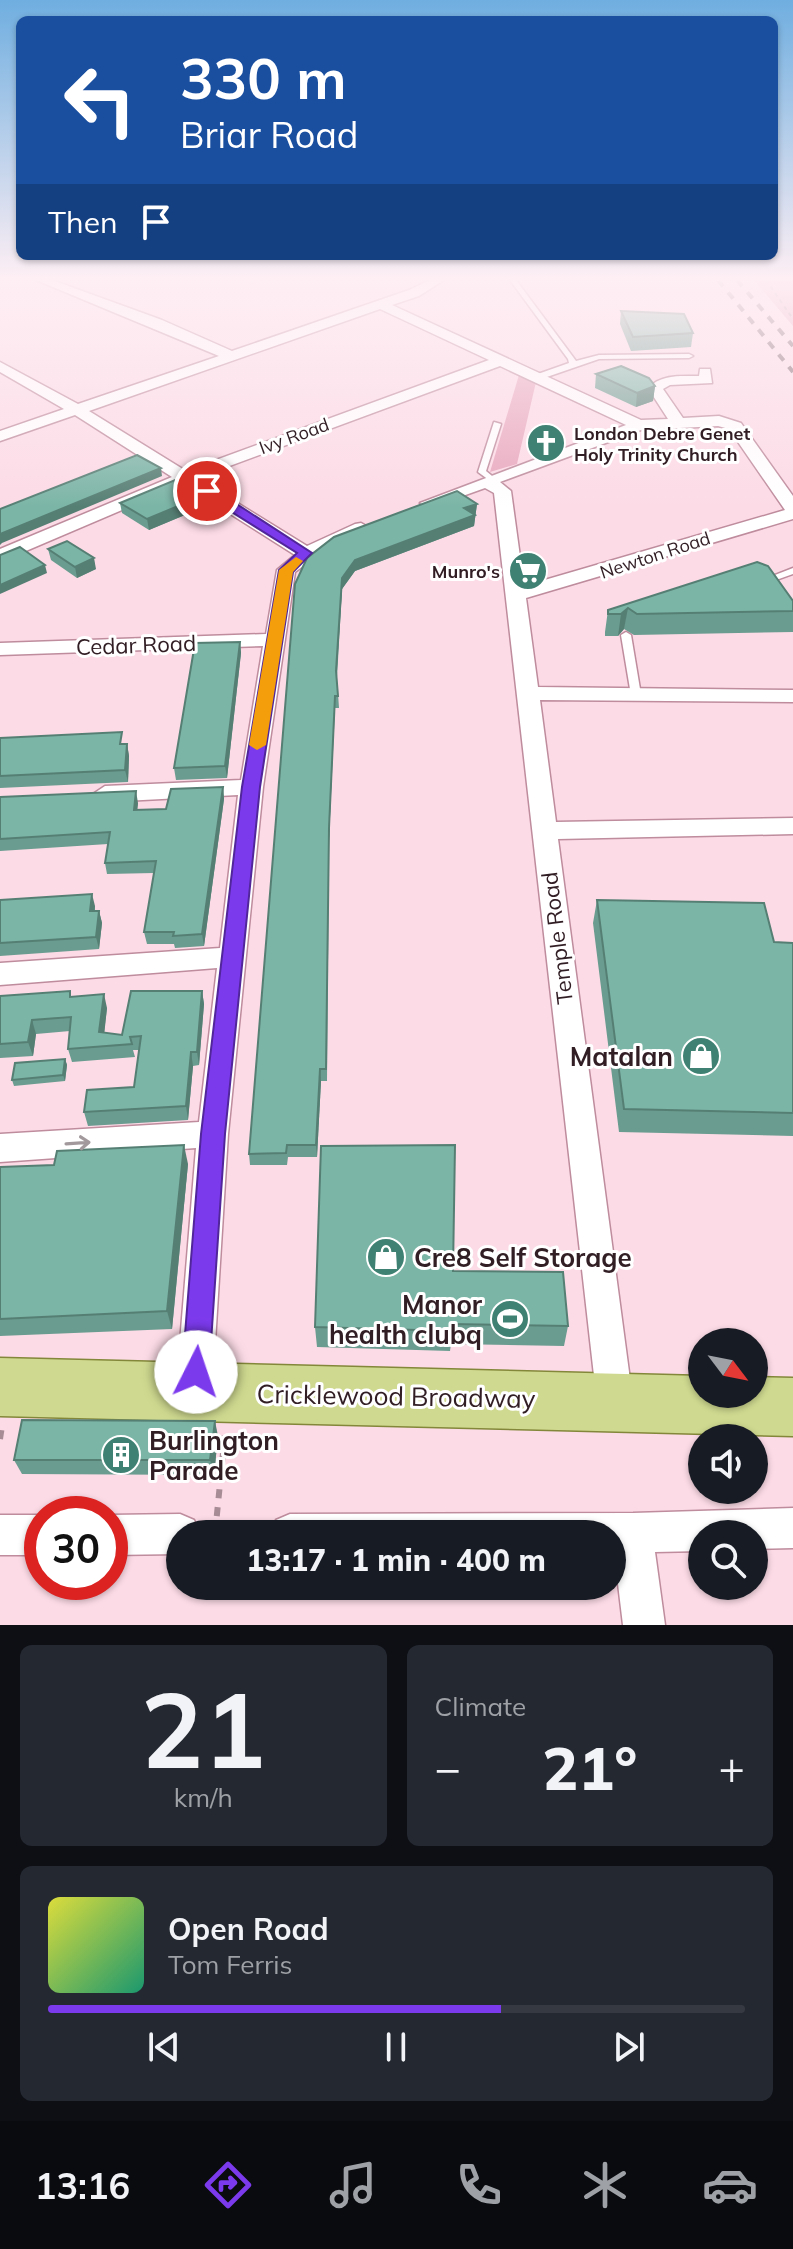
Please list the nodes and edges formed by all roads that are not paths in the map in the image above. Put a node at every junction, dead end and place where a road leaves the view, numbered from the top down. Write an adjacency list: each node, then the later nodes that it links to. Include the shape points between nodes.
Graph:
1 (231, 356): 10 (street)
2 (493, 356): 5 (street)
3 (567, 356): 6 (lane)
4 (689, 356): 6 (lane, via 599,357)
5 (502, 360): 9 (street); 15 (street, Ivy Road)
6 (573, 364): 9 (lane)
7 (0, 366): 10 (street)
8 (705, 372): 11 (street, via 707,380 667,381 655,388)
9 (538, 377): 13 (street)
10 (77, 410): 14 (street); 15 (street)
11 (678, 423): 13 (street); 18 (street, via 735,426)
12 (497, 424): 16 (lane, via 482,472)
13 (639, 425): 16 (street)
14 (0, 436)
15 (185, 477): 20 (street); 21 (street, Ivy Road)
16 (490, 481): 17 (street); 24 (street, Temple Road, via 502,491)
17 (410, 510)
18 (793, 510): 24 (street, Newton Road)
19 (381, 521): 20 (street)
20 (305, 553): 26 (street, via 286,570)
21 (0, 556)
22 (793, 571): 23 (lane)
23 (760, 582)
24 (516, 595): 28 (street, Temple Road)
25 (626, 635): 29 (lane)
26 (272, 640): 27 (street, Cedar Road); 31 (street)
27 (0, 649)
28 (528, 693): 29 (street); 34 (street, Temple Road)
29 (636, 695): 30 (street)
30 (793, 696)
31 (251, 787): 32 (street); 35 (street)
32 (78, 795)
33 (793, 826): 34 (street)
34 (544, 831): 41 (street, Temple Road)
35 (234, 957): 36 (street); 37 (street)
36 (0, 974)
37 (213, 1134): 38 (street, one-way to 37); 40 (street)
38 (0, 1148)
39 (0, 1387): 40 (main road, Cricklewood Broadway)
40 (214, 1391): 41 (main road, Cricklewood Broadway)
41 (615, 1402): 42 (main road, Cricklewood Broadway)
42 (789, 1405)
43 (793, 1528): 45 (street)
44 (626, 1533): 45 (street)
45 (633, 1533): 50 (street)
46 (166, 1534): 49 (street)
47 (0, 1535): 48 (street)
48 (24, 1535)
49 (128, 1535)
50 (644, 1625)

